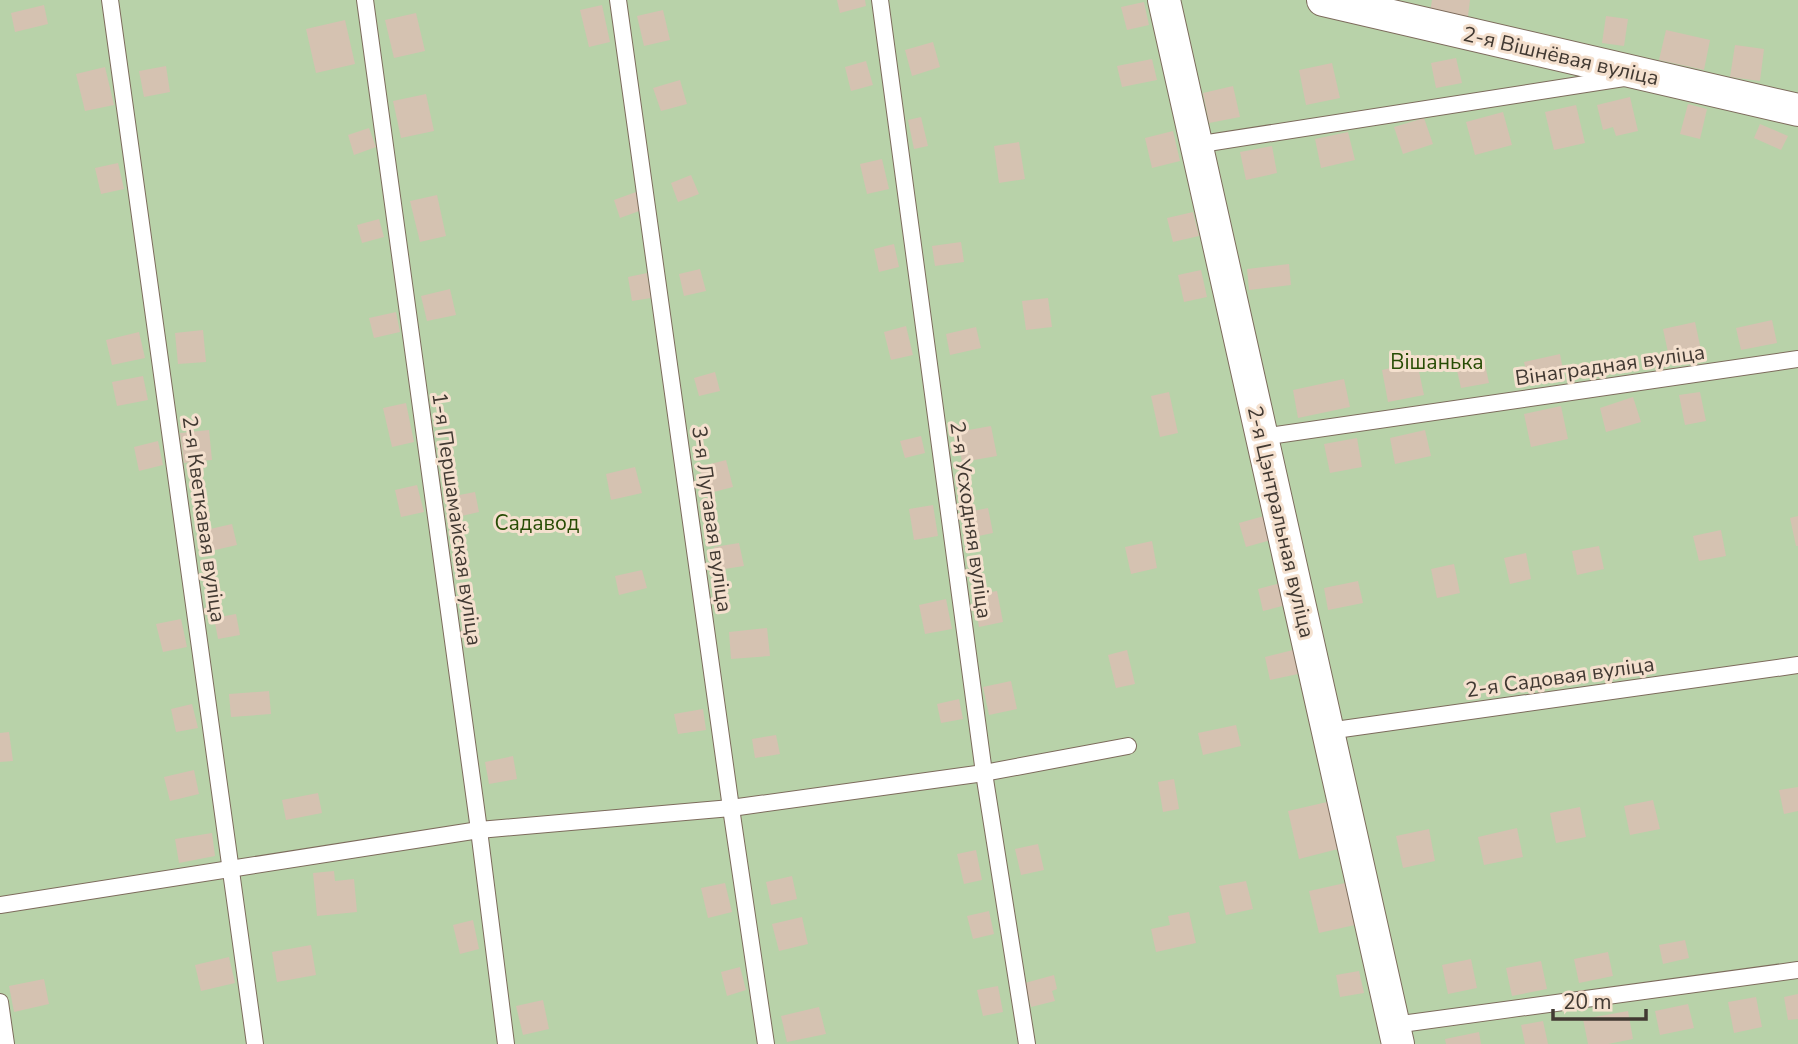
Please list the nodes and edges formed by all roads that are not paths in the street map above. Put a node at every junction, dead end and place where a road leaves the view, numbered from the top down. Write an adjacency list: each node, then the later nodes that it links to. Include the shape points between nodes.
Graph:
1 (110, 0): 18 (lane, 2-я Кветкавая вуліца)
2 (365, 0): 17 (lane, 1-я Першамайская вуліца)
3 (618, 0): 16 (lane, 3-я Лугавая вуліца)
4 (880, 0): 15 (lane, 2-я Усходняя вуліца)
5 (1164, 0): 9 (street, 2-я Цэнтральная вуліца)
6 (1323, 0): 7 (street, 2-я Вішнёвая вуліца)
7 (1641, 75): 8 (street, 2-я Вішнёвая вуліца); 9 (lane)
8 (1798, 110)
9 (1195, 145): 11 (street, 2-я Цэнтральная вуліца)
10 (1798, 359): 11 (lane, Вінаградная вуліца)
11 (1262, 437): 13 (street, 2-я Цэнтральная вуліца)
12 (1798, 665): 13 (lane, 2-я Садовая вуліца)
13 (1328, 731): 22 (street, 2-я Цэнтральная вуліца)
14 (1128, 746): 15 (lane)
15 (984, 773): 16 (lane); 27 (lane, 2-я Усходняя вуліца)
16 (731, 808): 17 (lane); 26 (lane, 3-я Лугавая вуліца)
17 (479, 830): 18 (lane); 25 (lane, 1-я Першамайская вуліца)
18 (232, 870): 19 (lane); 24 (lane, 2-я Кветкавая вуліца)
19 (0, 905)
20 (1798, 970): 22 (lane)
21 (0, 1002): 23 (lane)
22 (1396, 1034)
23 (6, 1044)
24 (256, 1044)
25 (506, 1044)
26 (766, 1044)
27 (1027, 1044)

